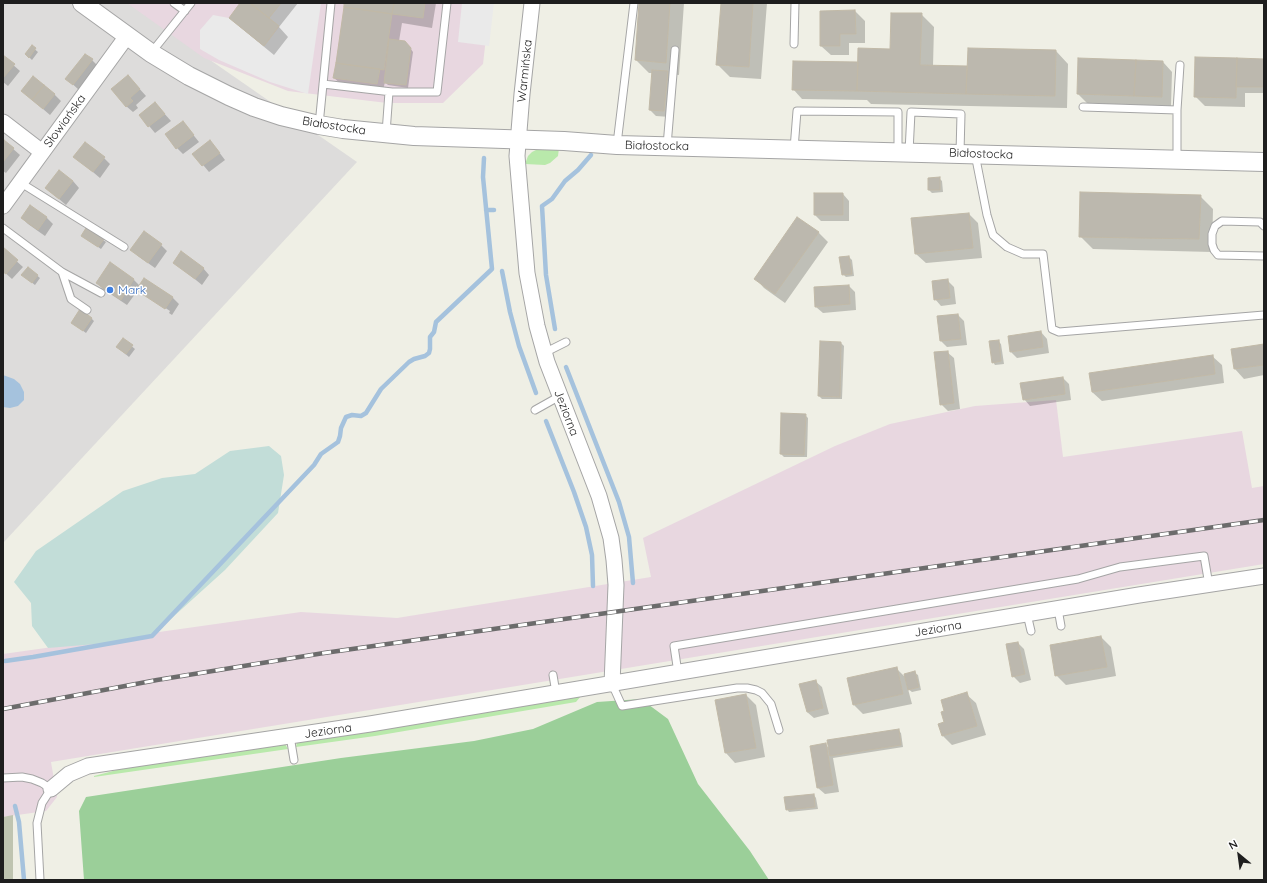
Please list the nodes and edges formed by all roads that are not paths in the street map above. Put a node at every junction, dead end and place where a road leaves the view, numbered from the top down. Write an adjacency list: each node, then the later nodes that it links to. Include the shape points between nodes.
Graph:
1 (82, 3): 10 (street, Białostocka)
2 (174, 3): 9 (lane)
3 (191, 3): 9 (lane)
4 (331, 3): 15 (lane)
5 (447, 3): 16 (lane, via 437,92)
6 (532, 3): 22 (street, Warmińska)
7 (634, 3): 23 (lane)
8 (795, 3): 11 (lane)
9 (185, 11): 13 (lane)
10 (127, 36): 13 (street, Białostocka); 26 (street, Słowiańska)
11 (794, 44)
12 (675, 50): 24 (lane)
13 (151, 53): 20 (street, Białostocka, via 189,76 254,107)
14 (1180, 65): 18 (lane)
15 (323, 84): 16 (lane); 20 (lane)
16 (389, 92): 21 (lane)
17 (1083, 107): 18 (lane)
18 (1177, 110): 29 (lane)
19 (3, 122): 26 (street)
20 (319, 125): 21 (street, Białostocka)
21 (386, 133): 22 (street, Białostocka)
22 (518, 140): 23 (street, Białostocka); 42 (street, Jeziorna, via 517,164 527,274 533,312)
23 (617, 145): 24 (street, Białostocka)
24 (667, 146): 25 (street, Białostocka)
25 (794, 149): 27 (street, Białostocka); 27 (lane, via 797,110 898,112)
26 (42, 152): 31 (street, Słowiańska)
27 (903, 152): 28 (street, Białostocka); 28 (lane, via 911,112 961,114)
28 (967, 154): 29 (street, Białostocka); 40 (lane, via 993,236 1007,247 1023,254 1043,254 1052,329 1059,332)
29 (1177, 159): 30 (street, Białostocka)
30 (1264, 162)
31 (21, 183): 32 (street, Słowiańska); 35 (lane)
32 (3, 206)
33 (1264, 226): 36 (lane, via 1260,222 1222,222 1215,226 1212,244 1218,255)
34 (3, 228): 37 (lane)
35 (124, 248)
36 (1264, 256)
37 (62, 272): 38 (lane); 39 (lane, via 72,299)
38 (101, 293)
39 (87, 310)
40 (1264, 314)
41 (566, 342): 42 (lane)
42 (544, 353): 43 (street, Jeziorna)
43 (560, 396): 44 (lane); 53 (street, Jeziorna, via 599,496 613,550 616,585)
44 (535, 410)
45 (1264, 576): 46 (street, Jeziorna)
46 (1209, 585): 47 (street, Jeziorna); 51 (lane, via 1204,556 1120,567 1078,579 674,646)
47 (1058, 609): 48 (street, Jeziorna); 49 (lane)
48 (1027, 614): 50 (lane); 51 (street, Jeziorna)
49 (1061, 626)
50 (1031, 631)
51 (678, 673): 53 (street, Jeziorna)
52 (553, 675): 54 (lane)
53 (612, 684): 54 (street, Jeziorna); 55 (lane, via 622,706 737,688 756,690 771,704)
54 (556, 693): 56 (street, Jeziorna)
55 (779, 730)
56 (290, 736): 57 (lane); 59 (street, Jeziorna, via 88,766 69,774)
57 (294, 760)
58 (3, 778): 59 (lane, via 32,779)
59 (51, 789): 60 (lane, via 42,803 37,823)
60 (40, 880)

